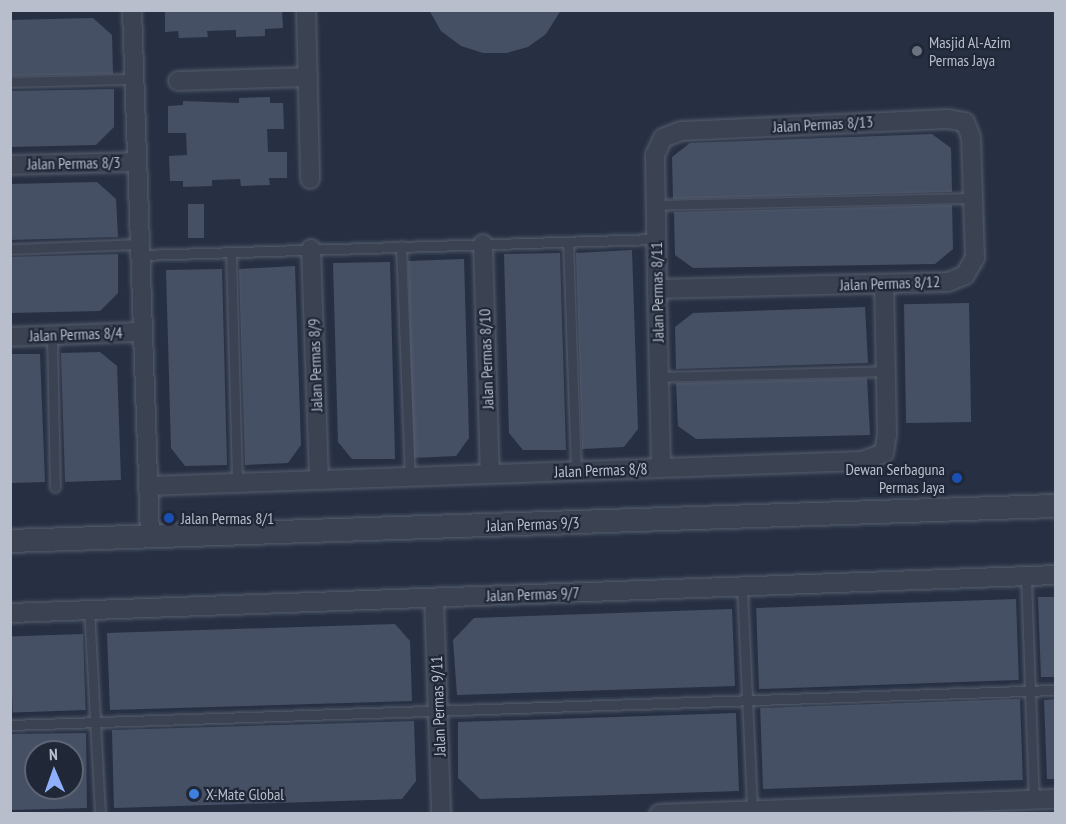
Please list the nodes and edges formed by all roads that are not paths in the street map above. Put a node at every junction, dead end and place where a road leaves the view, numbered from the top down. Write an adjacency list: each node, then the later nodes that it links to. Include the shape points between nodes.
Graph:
1 (132, 10): 4 (street)
2 (306, 10): 3 (street)
3 (308, 77): 5 (street); 11 (street)
4 (134, 80): 6 (lane); 9 (street)
5 (178, 81)
6 (10, 82)
7 (965, 122): 8 (street, Jalan Permas 8/13, via 948,119); 12 (street, Jalan Permas 8/12, via 971,137)
8 (681, 131): 13 (street, Jalan Permas 8/11, via 663,138 654,155)
9 (137, 162): 10 (street, Jalan Permas 8/3); 20 (street)
10 (10, 165)
11 (310, 179)
12 (973, 198): 13 (lane); 22 (street, Jalan Permas 8/12, via 975,258 965,275 948,282)
13 (655, 205): 14 (street, Jalan Permas 8/11)
14 (656, 239): 15 (lane); 23 (street, Jalan Permas 8/11)
15 (568, 242): 16 (lane); 30 (lane)
16 (483, 244): 17 (lane); 31 (street, Jalan Permas 8/10)
17 (401, 246): 19 (lane); 32 (lane)
18 (10, 249): 20 (lane)
19 (311, 249): 21 (lane); 33 (street, Jalan Permas 8/9)
20 (140, 250): 21 (lane); 24 (street)
21 (231, 252): 34 (lane)
22 (884, 284): 23 (street, Jalan Permas 8/12); 27 (street, Jalan Permas 8/8)
23 (657, 290): 28 (street, Jalan Permas 8/11)
24 (142, 332): 25 (street, Jalan Permas 8/4); 35 (street)
25 (52, 335): 26 (street, Jalan Permas 8/4); 36 (lane)
26 (10, 337)
27 (886, 371): 28 (lane); 29 (street, Jalan Permas 8/8, via 884,453 862,460)
28 (659, 376): 29 (street, Jalan Permas 8/11)
29 (661, 468): 30 (street, Jalan Permas 8/8)
30 (576, 471): 31 (street, Jalan Permas 8/8)
31 (490, 474): 32 (street, Jalan Permas 8/8)
32 (410, 477): 33 (street, Jalan Permas 8/8)
33 (319, 480): 34 (street, Jalan Permas 8/8)
34 (237, 483): 35 (street, Jalan Permas 8/8)
35 (148, 486): 38 (street)
36 (56, 487)
37 (1056, 506): 38 (street, Jalan Permas 9/3)
38 (150, 537): 39 (street, Jalan Permas 9/3)
39 (10, 541)
40 (1056, 575): 41 (street, Jalan Permas 9/7)
41 (1026, 576): 42 (street, Jalan Permas 9/7); 47 (lane)
42 (742, 587): 43 (street, Jalan Permas 9/7); 48 (lane)
43 (434, 598): 44 (street, Jalan Permas 9/7); 49 (street, Jalan Permas 9/11)
44 (89, 609): 45 (street, Jalan Permas 9/7); 50 (lane)
45 (10, 613)
46 (1056, 690): 47 (lane)
47 (1030, 691): 48 (lane); 53 (lane)
48 (747, 701): 49 (lane); 54 (lane)
49 (438, 711): 50 (lane); 57 (street, Jalan Permas 9/11)
50 (95, 722): 51 (lane); 56 (lane)
51 (10, 725)
52 (1056, 799): 53 (street)
53 (1034, 800): 55 (street)
54 (752, 810): 55 (street); 58 (street)
55 (790, 811)
56 (100, 813)
57 (441, 813)
58 (658, 813)

